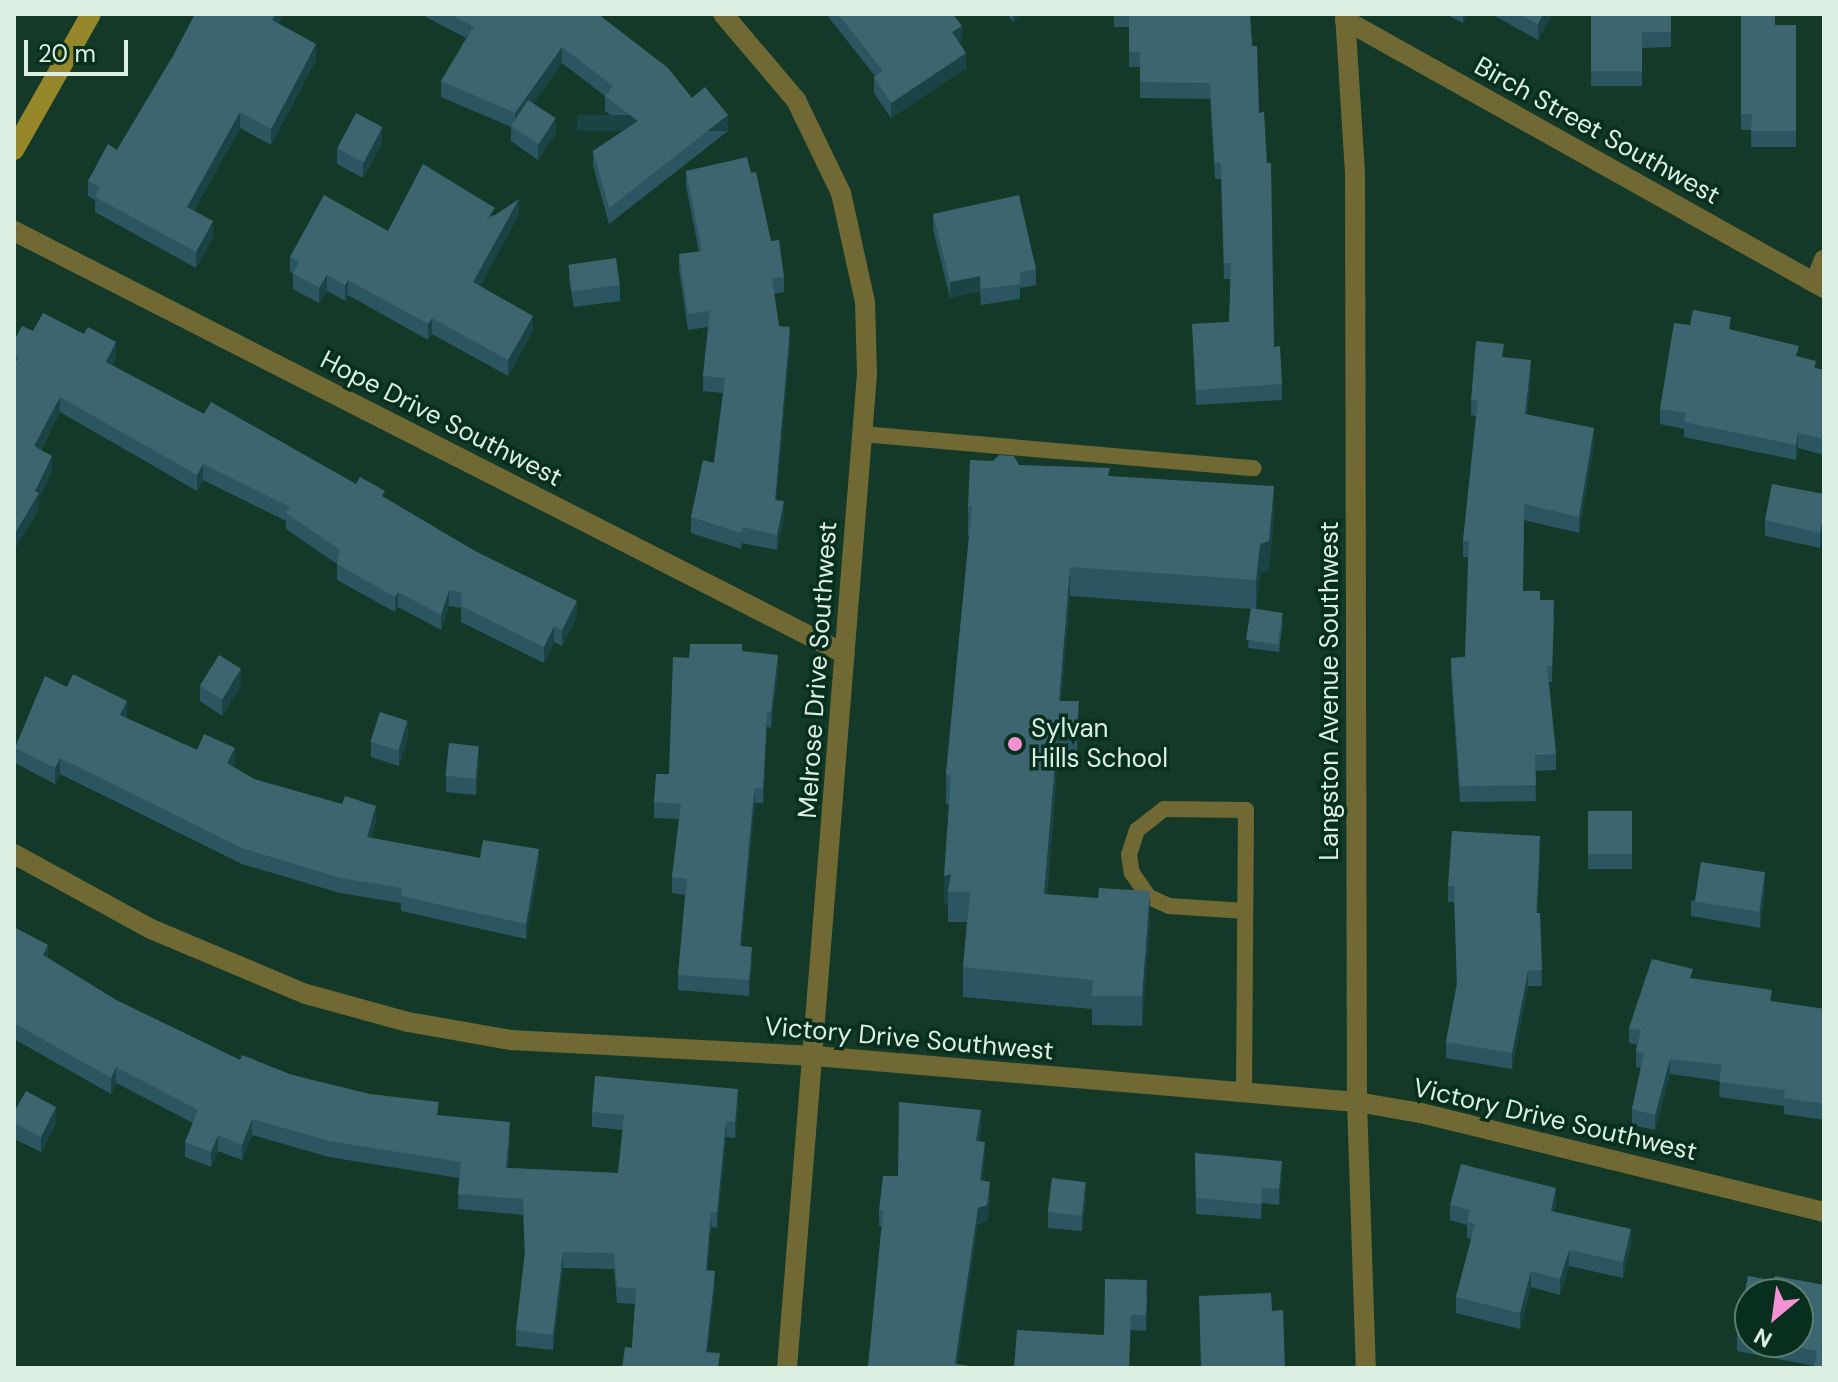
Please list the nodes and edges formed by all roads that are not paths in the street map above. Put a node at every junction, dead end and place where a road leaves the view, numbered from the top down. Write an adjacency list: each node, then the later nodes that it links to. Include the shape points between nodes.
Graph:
1 (91, 14): 4 (main road)
2 (723, 14): 8 (street, Melrose Drive Southwest, via 796,100 841,193 865,302)
3 (1345, 17): 7 (street, Birch Street Southwest); 15 (street, Langston Avenue Southwest, via 1355,174)
4 (14, 150)
5 (14, 231): 10 (street, Hope Drive Southwest)
6 (1824, 260): 7 (street)
7 (1820, 285)
8 (862, 434): 9 (lane); 10 (street, Melrose Drive Southwest)
9 (1254, 468)
10 (845, 654): 13 (street, Melrose Drive Southwest)
11 (14, 854): 13 (street, Victory Drive Southwest, via 165,935 306,994 408,1022 511,1040)
12 (1245, 911): 12 (lane, via 1246,810 1164,809 1137,830 1129,855 1132,873 1149,897 1169,906); 14 (lane)
13 (815, 1056): 14 (street, Victory Drive Southwest); 17 (street, Melrose Drive Southwest)
14 (1244, 1093): 15 (street, Victory Drive Southwest)
15 (1357, 1102): 16 (street, Victory Drive Southwest); 18 (street, Langston Avenue Southwest)
16 (1824, 1212)
17 (787, 1368)
18 (1366, 1368)

